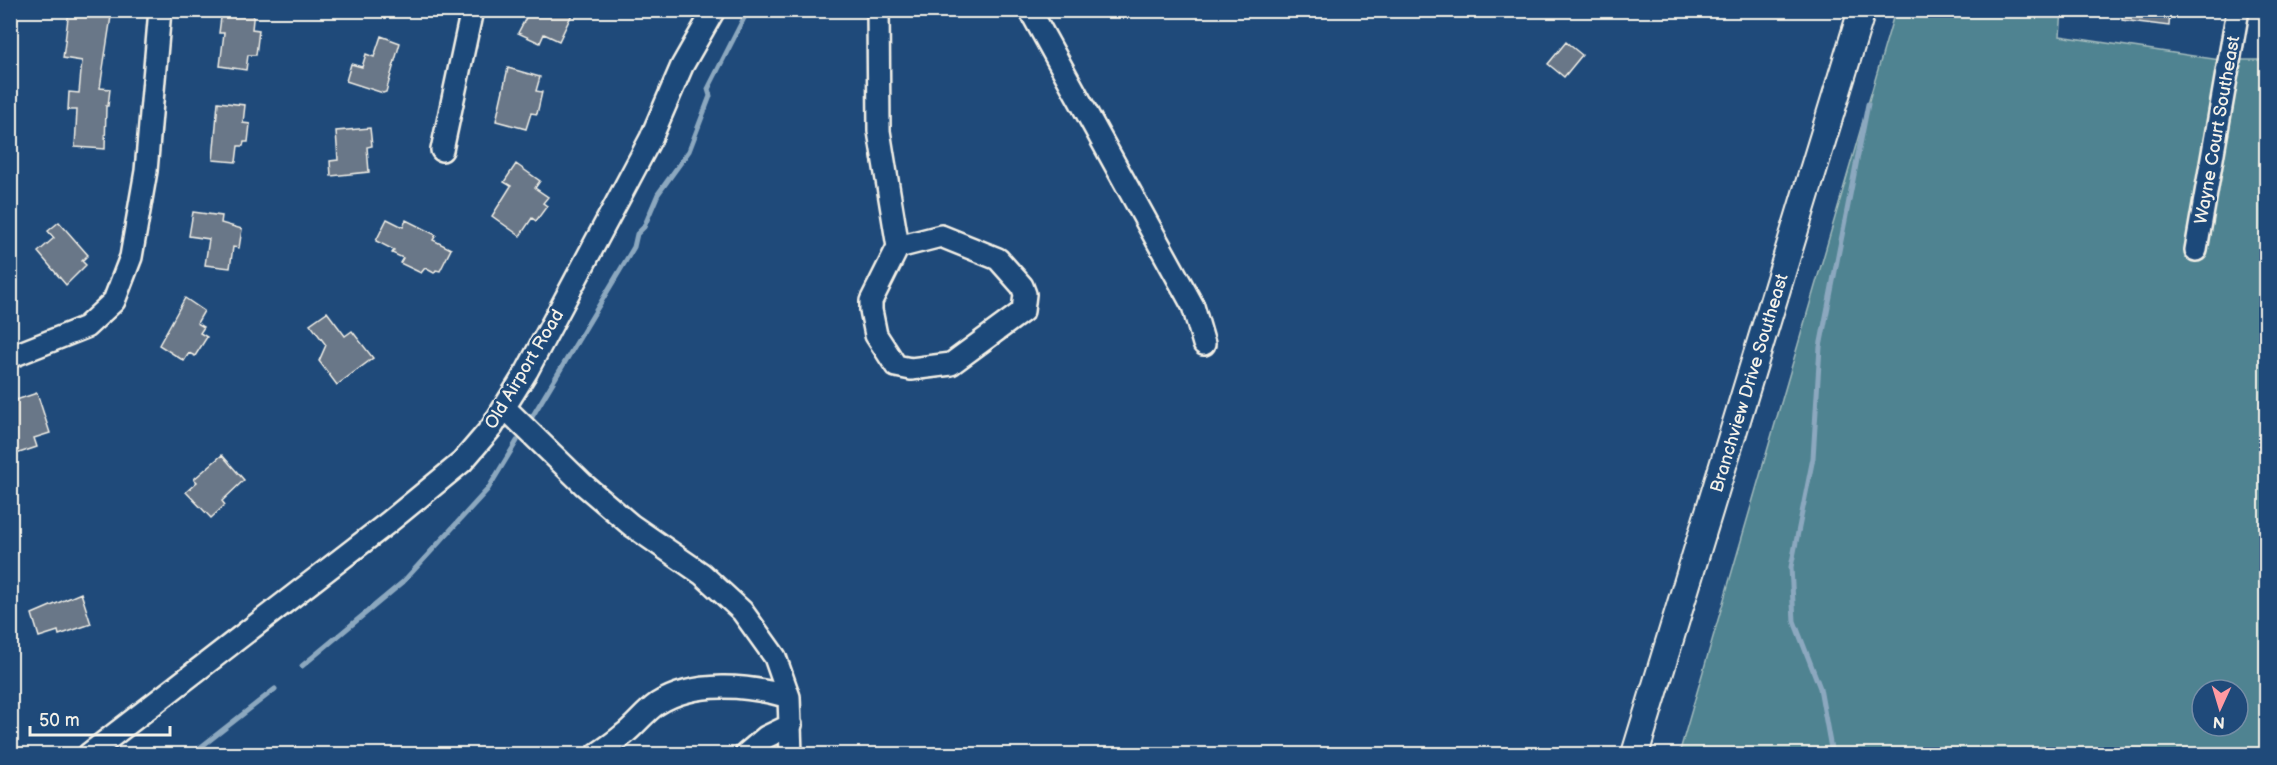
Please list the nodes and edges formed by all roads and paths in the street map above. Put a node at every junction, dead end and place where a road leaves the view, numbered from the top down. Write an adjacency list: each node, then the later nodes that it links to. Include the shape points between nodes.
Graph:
1 (160, 10): 12 (street, via 146,171 131,257 114,301 86,327)
2 (472, 10): 8 (street)
3 (714, 10): 13 (street, Old Airport Road, via 682,66 651,138)
4 (879, 10): 9 (street, via 879,132)
5 (1029, 10): 11 (street, via 1193,306)
6 (1862, 10): 20 (main road, Branchview Drive Southeast)
7 (2238, 10): 10 (street, Wayne Court Southeast)
8 (442, 150)
9 (898, 247): 9 (street, via 871,310 876,335 896,366 911,369 951,363 1023,311 1022,286 998,259 941,236)
10 (2196, 250)
11 (1204, 344)
12 (10, 357)
13 (505, 408): 14 (street, via 582,484 631,525 702,574 742,611 775,657); 16 (street, Old Airport Road, via 462,462)
14 (789, 697): 15 (street); 17 (street, via 766,690 733,688 685,692 657,704)
15 (791, 725): 18 (street, via 766,737); 19 (street)
16 (89, 754)
17 (597, 754)
18 (746, 754)
19 (791, 754)
20 (1635, 754)

